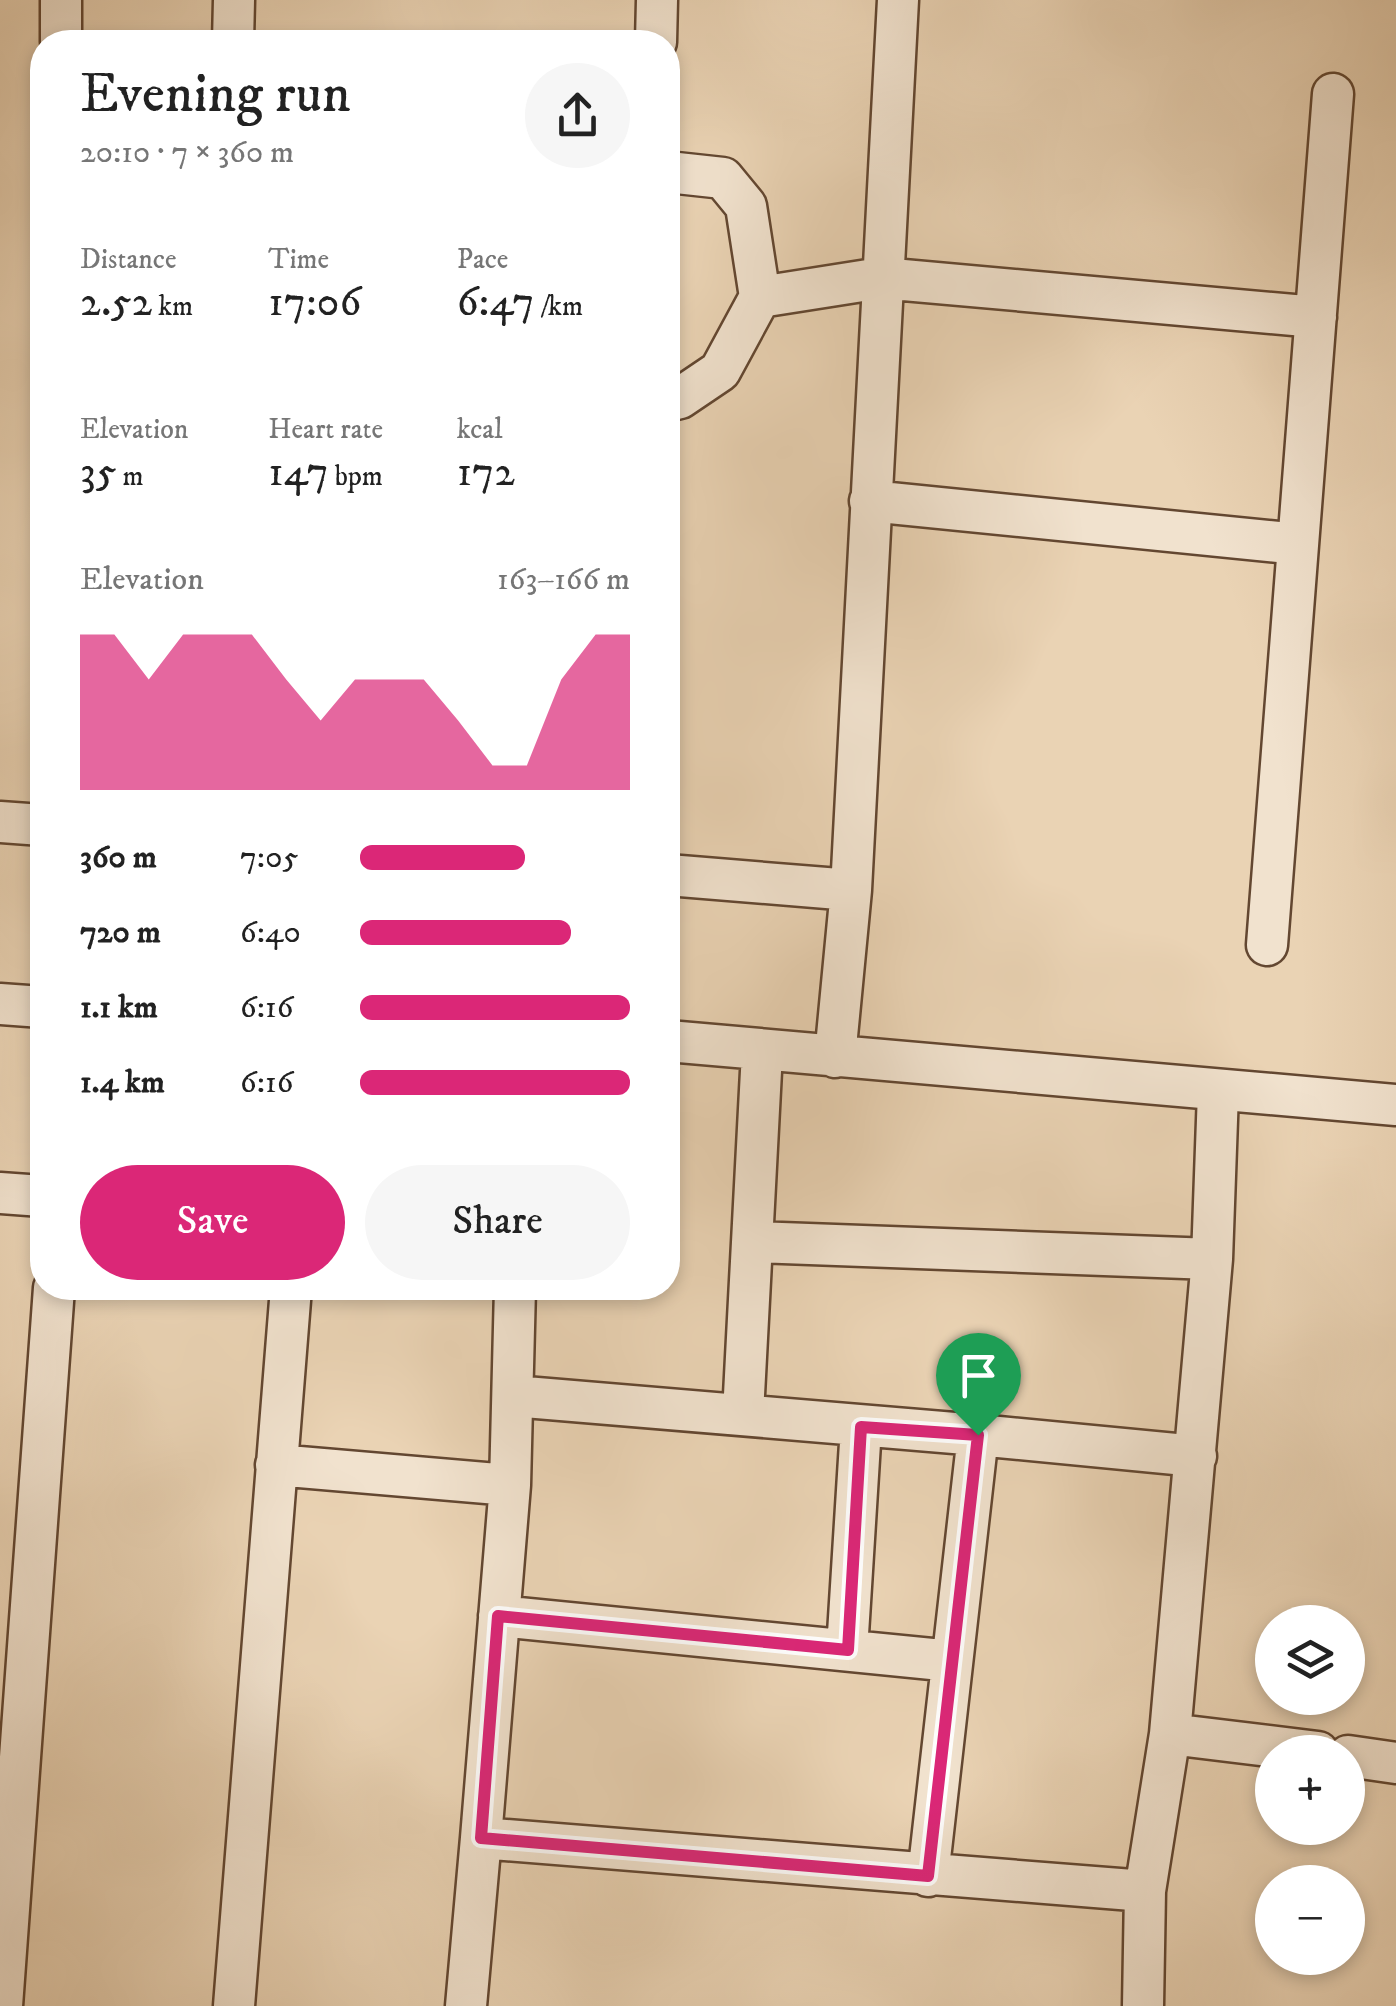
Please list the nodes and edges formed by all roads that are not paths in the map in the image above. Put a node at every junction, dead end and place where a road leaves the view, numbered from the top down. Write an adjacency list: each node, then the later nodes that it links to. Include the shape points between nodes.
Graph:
1 (61, 0): 5 (street)
2 (234, 0): 6 (street)
3 (657, 0): 7 (street)
4 (898, 0): 10 (street)
5 (61, 30)
6 (233, 30)
7 (656, 30)
8 (1333, 94): 12 (street)
9 (680, 173): 11 (street, via 723,178 746,206)
10 (881, 278): 11 (street); 12 (street); 14 (street)
11 (760, 297): 13 (street, via 720,370)
12 (1316, 318): 15 (street)
13 (680, 398)
14 (870, 501): 15 (street); 19 (street)
15 (1298, 544): 20 (street)
16 (0, 822): 17 (street)
17 (30, 824)
18 (680, 876): 19 (street)
19 (850, 890): 25 (street)
20 (1267, 945)
21 (0, 1004): 22 (street)
22 (30, 1006)
23 (680, 1042): 24 (street)
24 (762, 1052): 25 (street); 30 (street)
25 (834, 1057): 26 (street)
26 (1218, 1092): 27 (street); 31 (street)
27 (1396, 1105)
28 (0, 1193): 29 (street)
29 (30, 1195)
30 (756, 1242): 31 (street); 36 (street)
31 (1212, 1259): 39 (street)
32 (53, 1300): 52 (street)
33 (290, 1300): 40 (street)
34 (516, 1300): 35 (street)
35 (512, 1396): 36 (street); 41 (street)
36 (743, 1414): 37 (street)
37 (861, 1427): 38 (street); 43 (street)
38 (978, 1435): 39 (street); 44 (street)
39 (1196, 1456): 45 (street)
40 (276, 1464): 41 (street); 53 (street)
41 (510, 1484): 42 (street)
42 (498, 1616): 43 (street); 49 (street)
43 (848, 1650): 44 (street)
44 (952, 1660): 50 (street)
45 (1170, 1734): 46 (street); 51 (street)
46 (1255, 1744)
47 (1365, 1758): 48 (street)
48 (1396, 1762)
49 (481, 1838): 50 (street); 54 (street)
50 (928, 1876): 51 (street)
51 (1145, 1891): 55 (street)
52 (2, 2006)
53 (234, 2006)
54 (466, 2006)
55 (1143, 2006)

